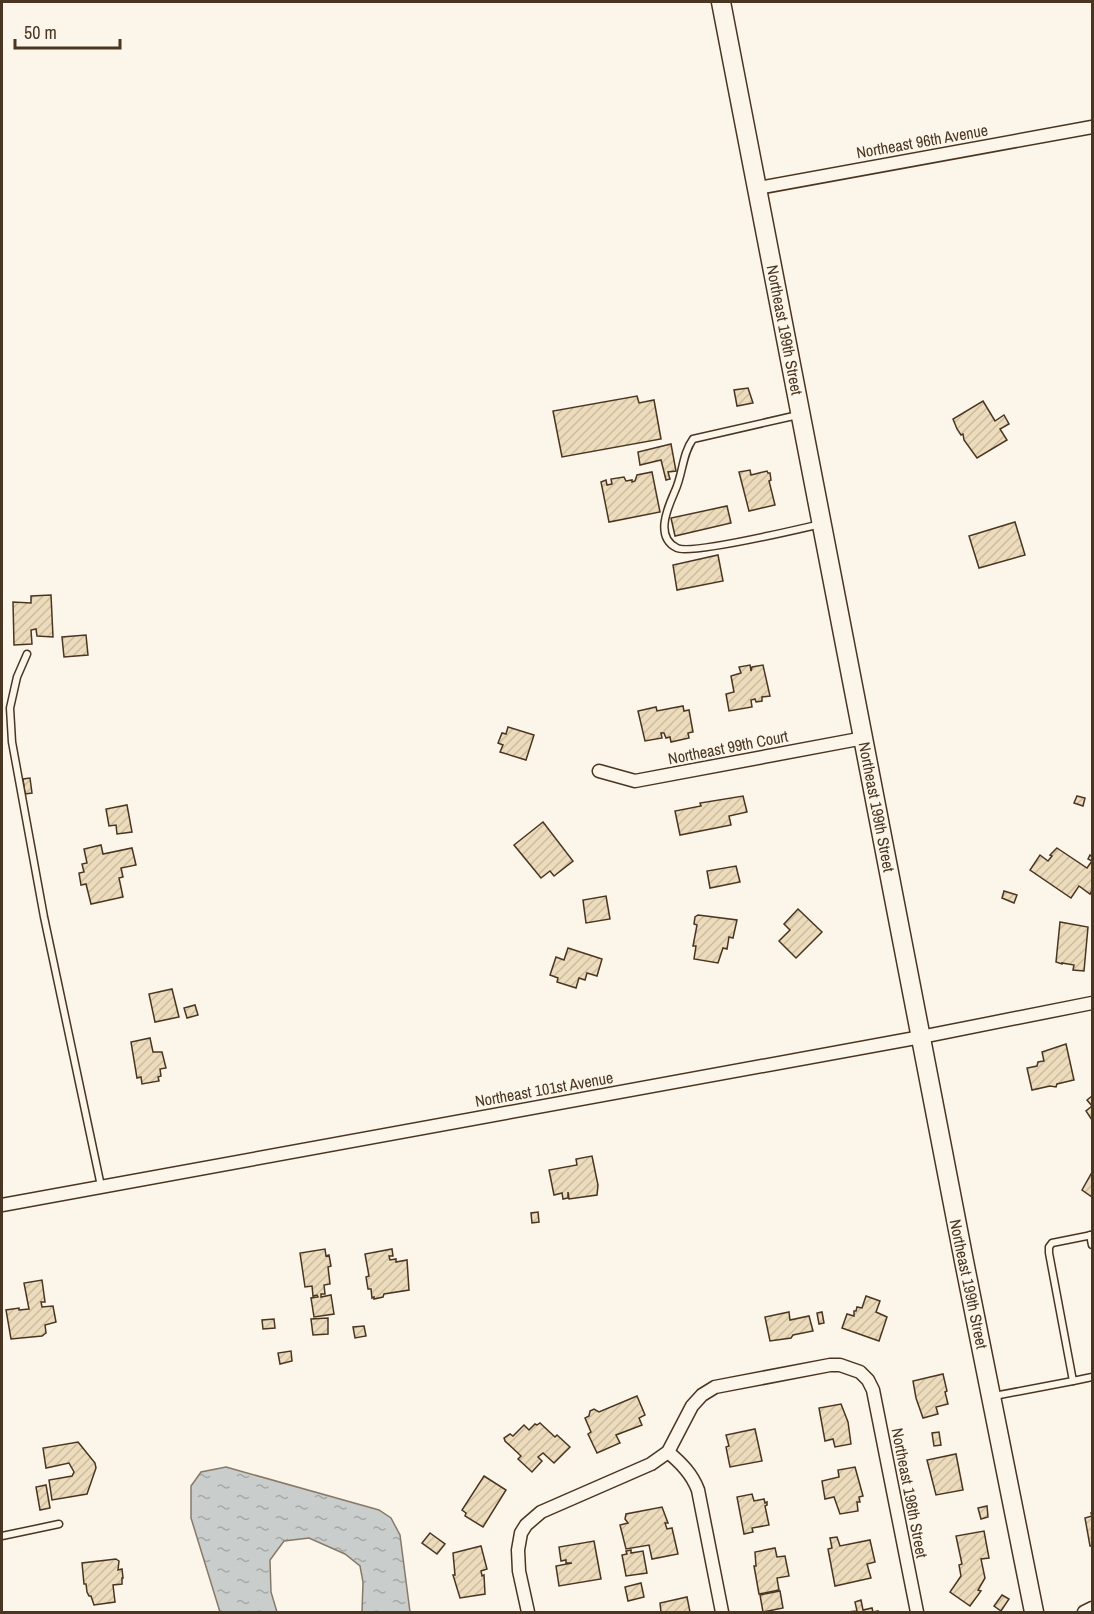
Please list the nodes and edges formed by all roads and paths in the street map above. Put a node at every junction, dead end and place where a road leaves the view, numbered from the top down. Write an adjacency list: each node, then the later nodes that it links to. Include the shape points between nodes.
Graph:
1 (721, 2): 3 (main road, Northeast 199th Street)
2 (1092, 127): 3 (street, Northeast 96th Avenue)
3 (758, 188): 4 (main road, Northeast 199th Street)
4 (801, 414): 5 (main road, Northeast 199th Street); 5 (lane, via 693,439 664,516 666,533 679,550 689,550)
5 (822, 524): 7 (main road, Northeast 199th Street)
6 (27, 654): 11 (lane, via 10,708 12,742)
7 (864, 738): 8 (street, Northeast 99th Court, via 634,781); 10 (main road, Northeast 199th Street)
8 (599, 771)
9 (1092, 1003): 10 (street, Northeast 101st Avenue)
10 (921, 1037): 11 (street, Northeast 101st Avenue); 17 (main road, Northeast 199th Street)
11 (100, 1186): 12 (street, Northeast 101st Avenue)
12 (2, 1205)
13 (1091, 1235): 14 (lane); 16 (lane, via 1049,1246)
14 (1092, 1245)
15 (1092, 1377): 16 (lane)
16 (1073, 1381): 17 (lane)
17 (992, 1396): 25 (main road, Northeast 199th Street)
18 (668, 1452): 22 (street, via 651,1464 541,1512 526,1525 518,1541 519,1571); 23 (street, via 681,1462 698,1490); 24 (street, Northeast 198th Street, via 692,1406 715,1387 830,1365 854,1369 868,1380 875,1397)
19 (59, 1524): 20 (lane)
20 (2, 1536)
21 (1092, 1608): 26 (street)
22 (528, 1612)
23 (722, 1612)
24 (917, 1612)
25 (1034, 1612)
26 (1084, 1612)

